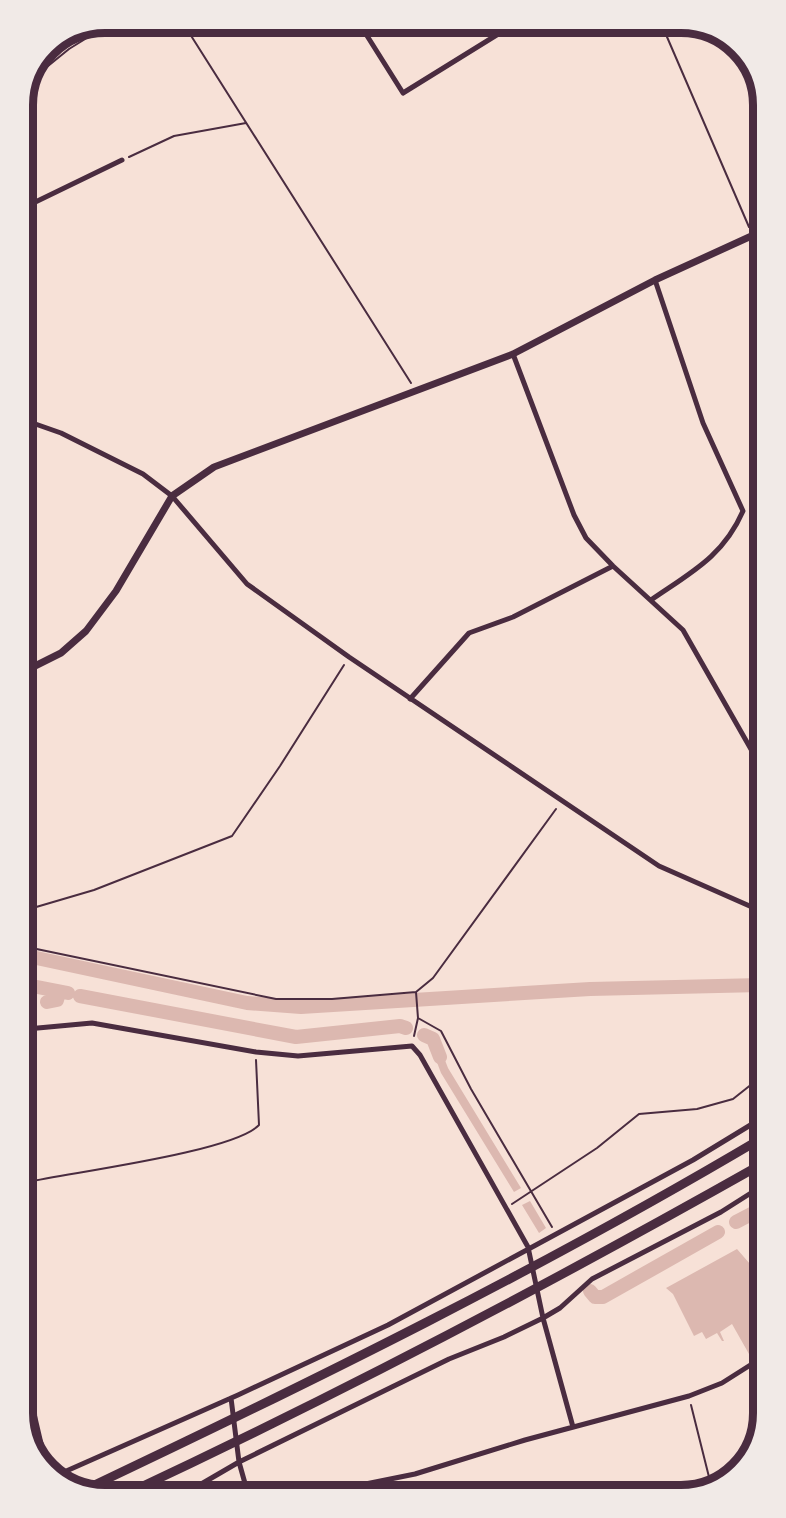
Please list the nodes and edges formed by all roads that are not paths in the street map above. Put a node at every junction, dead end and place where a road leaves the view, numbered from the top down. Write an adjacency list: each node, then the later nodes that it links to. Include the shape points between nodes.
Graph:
1 (365, 33): 2 (street, via 404,93)
2 (500, 33)
3 (122, 160): 4 (street)
4 (33, 203)
5 (753, 235): 6 (street)
6 (655, 280): 7 (street); 11 (street, via 703,423 743,511 729,540 718,551)
7 (513, 354): 9 (street, via 214,467); 10 (street, via 574,515 586,538)
8 (33, 423): 9 (street, via 142,474)
9 (172, 496): 12 (street, via 100,615 61,653); 13 (street, via 247,584)
10 (613, 566): 11 (street); 13 (street, via 513,617 469,633)
11 (651, 600): 14 (street, via 683,630)
12 (33, 667)
13 (410, 699): 15 (street, via 659,866)
14 (753, 753)
15 (753, 907)
16 (33, 1028): 21 (street, via 92,1023 298,1056 412,1046)
17 (753, 1123): 21 (street, via 693,1160)
18 (753, 1143): 30 (highway, via 572,1246 378,1349)
19 (753, 1169): 31 (highway, via 583,1265 387,1368)
20 (753, 1192): 22 (street, via 592,1279)
21 (528, 1247): 22 (street); 24 (street, via 388,1325)
22 (543, 1318): 26 (street); 28 (street, via 449,1359)
23 (753, 1363): 26 (street, via 722,1383 689,1396)
24 (231, 1398): 28 (street); 29 (street)
25 (33, 1417): 27 (main road)
26 (573, 1428): 34 (street, via 415,1474)
27 (39, 1443)
28 (239, 1462): 32 (street); 33 (street)
29 (64, 1472)
30 (95, 1484)
31 (145, 1485)
32 (199, 1485)
33 (245, 1485)
34 (361, 1485)

